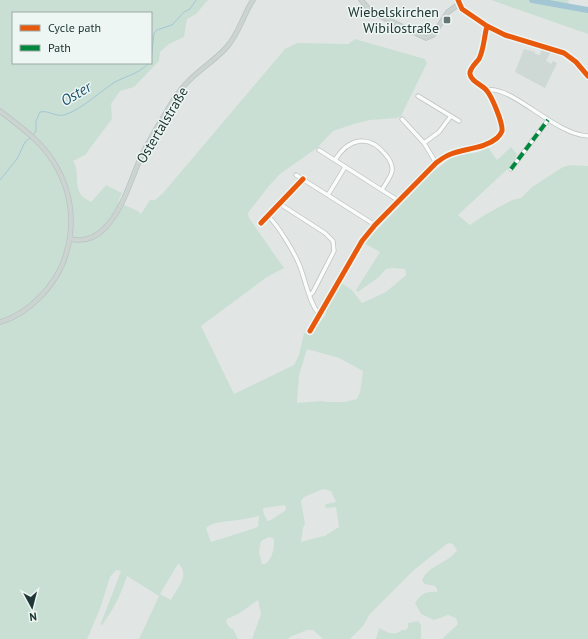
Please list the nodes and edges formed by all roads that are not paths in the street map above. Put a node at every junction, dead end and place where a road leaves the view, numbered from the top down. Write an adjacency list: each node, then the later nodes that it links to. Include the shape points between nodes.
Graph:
1 (253, 0): 29 (main road, Ostertalstraße, via 232,41 178,94 142,154 120,205 108,225 90,239)
2 (361, 0): 3 (main road, via 378,15 426,38 433,35)
3 (458, 2): 4 (main road, via 469,15)
4 (487, 26): 5 (main road, via 505,35 564,53); 6 (street, via 480,54 470,73 471,78)
5 (588, 76)
6 (487, 90): 11 (street, via 510,96); 17 (street, via 501,124 500,135 478,148 448,155)
7 (418, 96): 9 (street)
8 (0, 111): 29 (main road, via 25,130 43,148 59,170 70,201)
9 (451, 116): 12 (street); 14 (street, via 439,132)
10 (402, 119): 14 (street)
11 (548, 120): 13 (street, via 563,130); 19 (street)
12 (459, 121)
13 (588, 136)
14 (424, 143): 17 (street)
15 (319, 150): 16 (street)
16 (335, 160): 18 (street); 22 (street, via 343,149 355,142 375,144 387,156 392,168)
17 (436, 163): 24 (street)
18 (345, 167): 22 (street); 23 (street)
19 (511, 169)
20 (296, 174): 21 (street)
21 (303, 179): 23 (street); 25 (street)
22 (382, 190): 24 (street)
23 (328, 195): 28 (street)
24 (399, 201): 28 (street)
25 (280, 204): 26 (street); 30 (street, via 330,236 333,241 332,256)
26 (268, 216): 27 (street); 30 (street, via 298,262)
27 (262, 223)
28 (375, 225): 31 (street, via 353,256)
29 (70, 239): 32 (main road, via 63,264 48,288 36,302 20,314)
30 (310, 295): 31 (street)
31 (319, 314): 33 (street)
32 (0, 322)
33 (310, 331)

